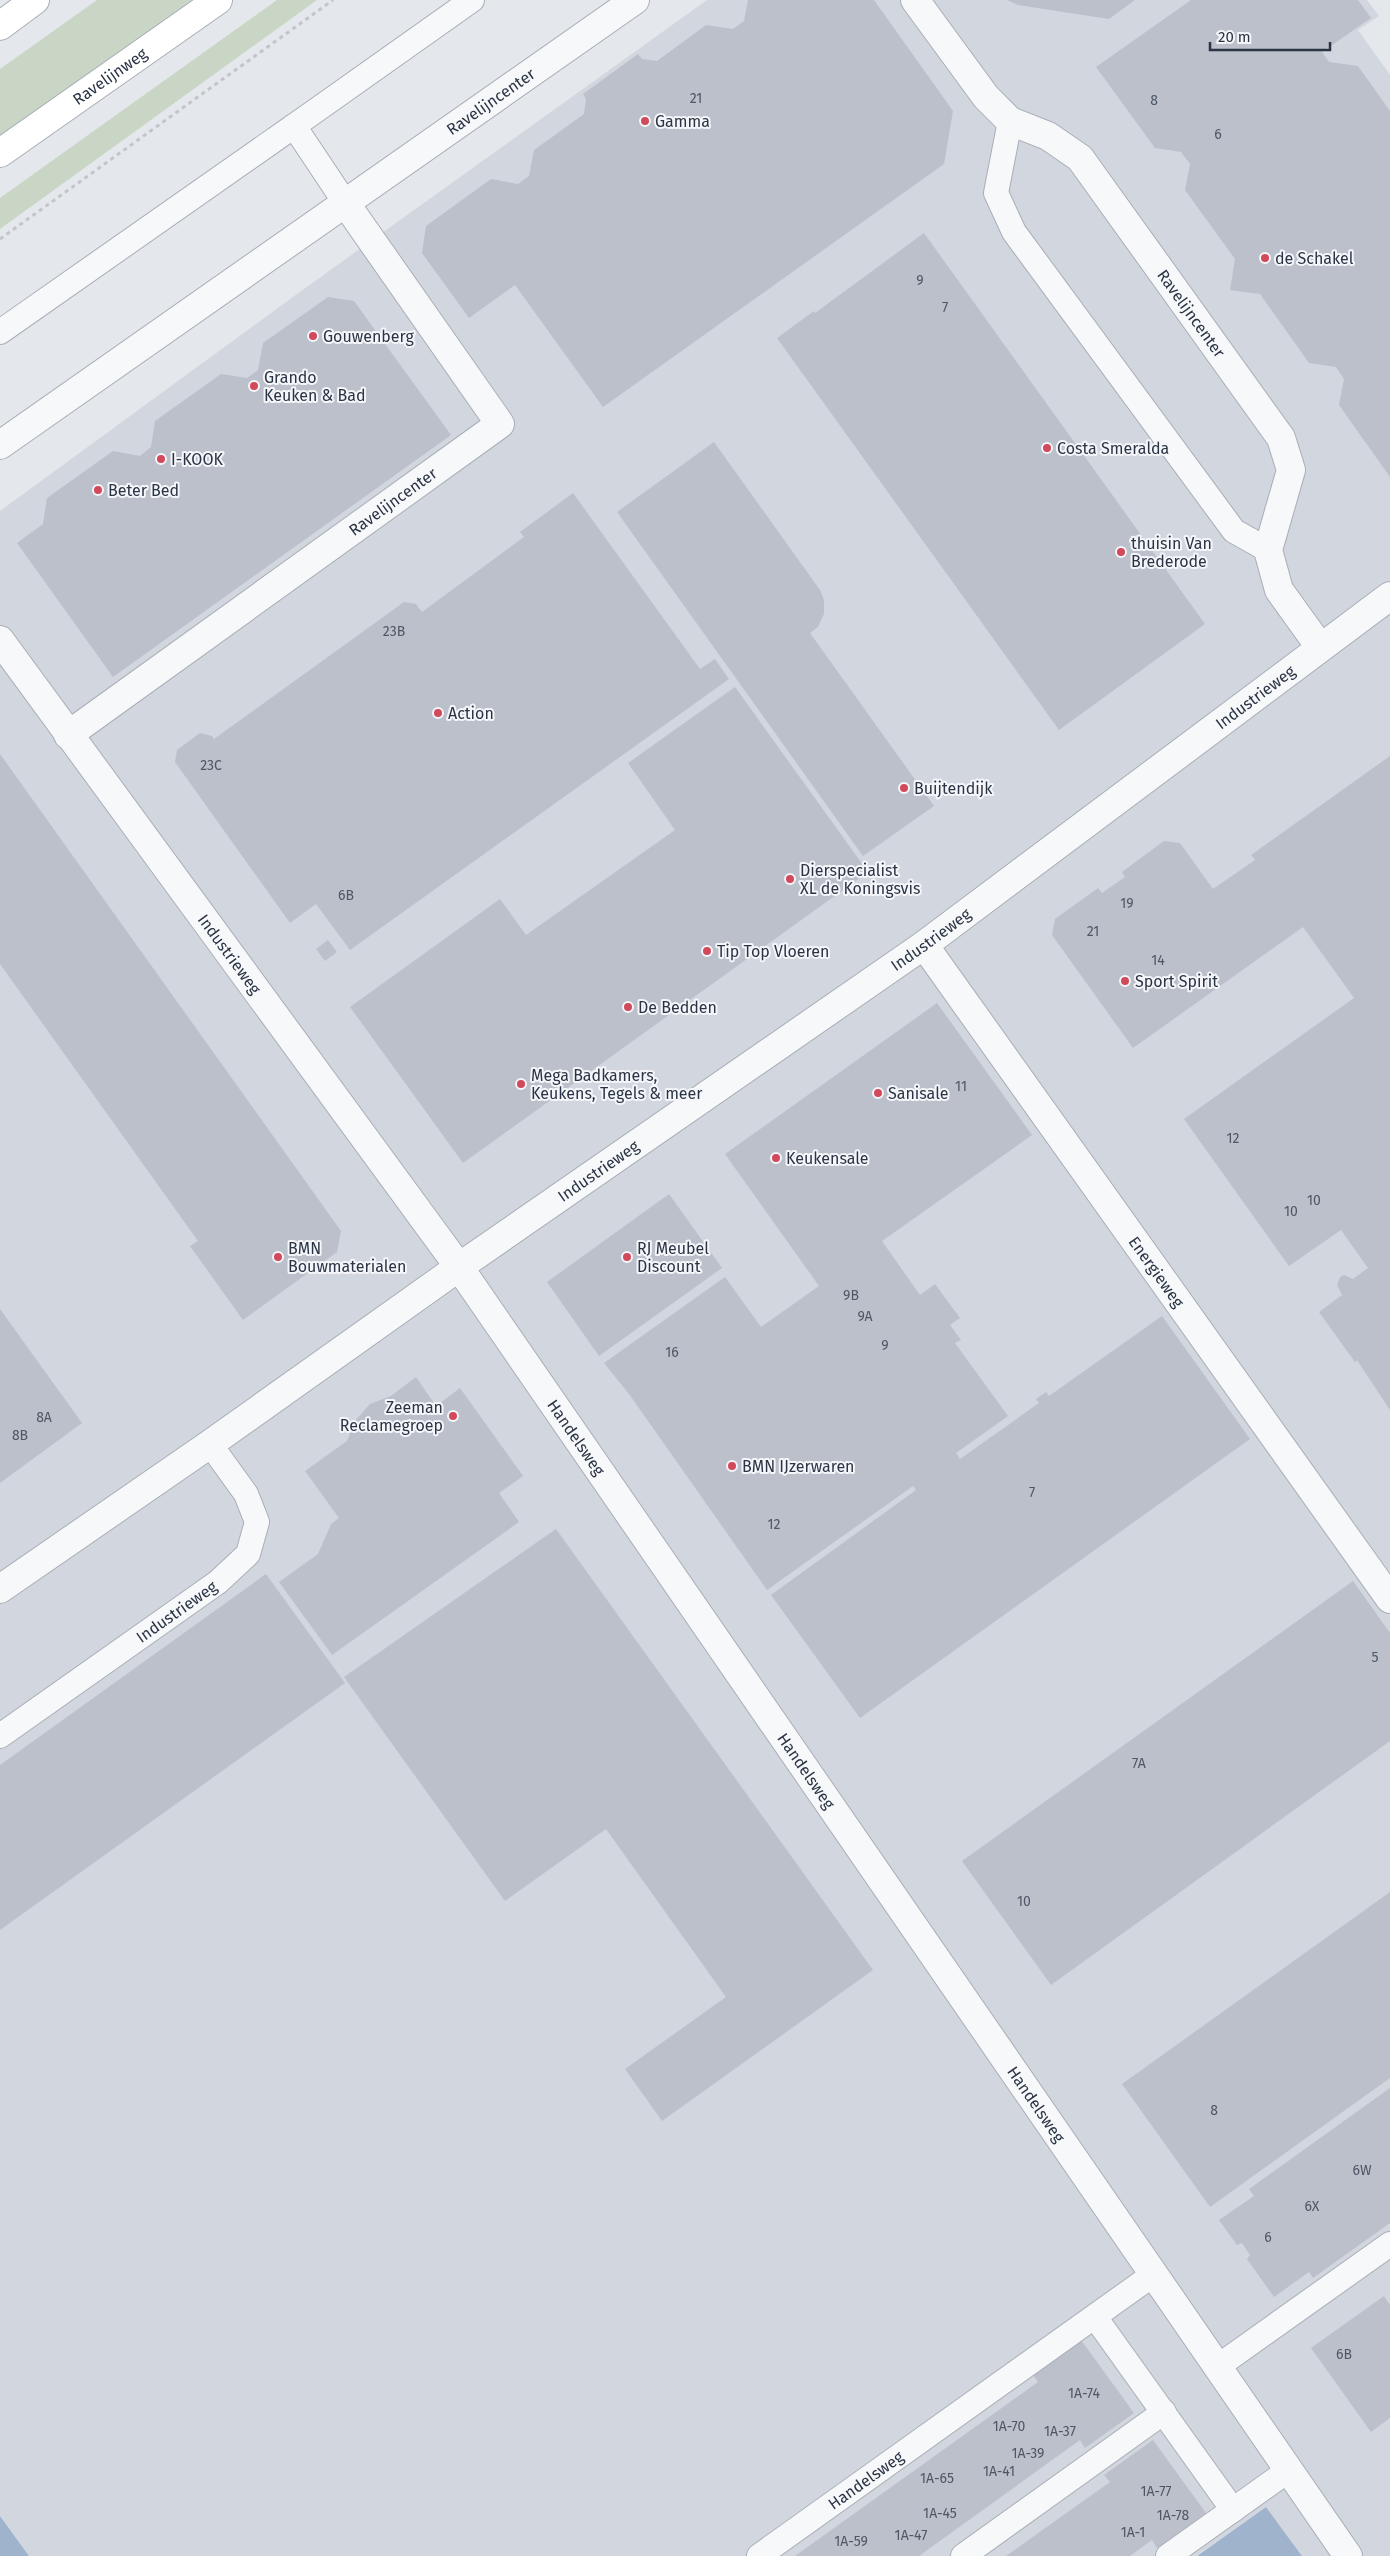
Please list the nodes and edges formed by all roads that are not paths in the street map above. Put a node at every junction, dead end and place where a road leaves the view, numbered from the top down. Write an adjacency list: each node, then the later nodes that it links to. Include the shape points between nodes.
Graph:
1 (35, 0): 6 (main road)
2 (218, 0): 9 (main road, Ravelijnweg)
3 (472, 0): 8 (lane)
4 (635, 0): 10 (street, Ravelijncenter)
5 (915, 0): 7 (street, Ravelijncenter, via 986,97)
6 (2, 24)
7 (1010, 121): 13 (lane, via 996,193 1014,232 1234,531); 13 (street, Ravelijncenter, via 1048,136 1080,158 1281,438 1291,470)
8 (294, 126): 10 (lane); 11 (lane)
9 (0, 153)
10 (346, 204): 12 (street, Ravelijncenter); 17 (street, Ravelijncenter, via 500,424)
11 (0, 332)
12 (0, 445)
13 (1268, 550): 16 (street, via 1279,590)
14 (1390, 596): 16 (street, Industrieweg)
15 (0, 640): 17 (street, Industrieweg)
16 (1320, 647): 18 (street, Industrieweg)
17 (68, 735): 19 (street, Industrieweg)
18 (924, 945): 19 (street, Industrieweg); 22 (street, Energieweg)
19 (459, 1267): 20 (street, Industrieweg); 25 (street, Handelsweg)
20 (210, 1444): 21 (street, Industrieweg); 23 (lane, Industrieweg, via 246,1494 257,1522 248,1554 218,1582)
21 (0, 1589)
22 (1390, 1599)
23 (0, 1736)
24 (1390, 2244): 27 (lane)
25 (1154, 2274): 26 (lane, Handelsweg); 27 (street, Handelsweg)
26 (1095, 2317): 28 (lane); 31 (lane, Handelsweg)
27 (1217, 2367): 29 (street, Handelsweg)
28 (1164, 2412): 30 (lane); 32 (lane)
29 (1289, 2470): 30 (lane); 34 (street, Handelsweg)
30 (1233, 2510): 33 (lane)
31 (759, 2556)
32 (963, 2556)
33 (1168, 2556)
34 (1348, 2556)

